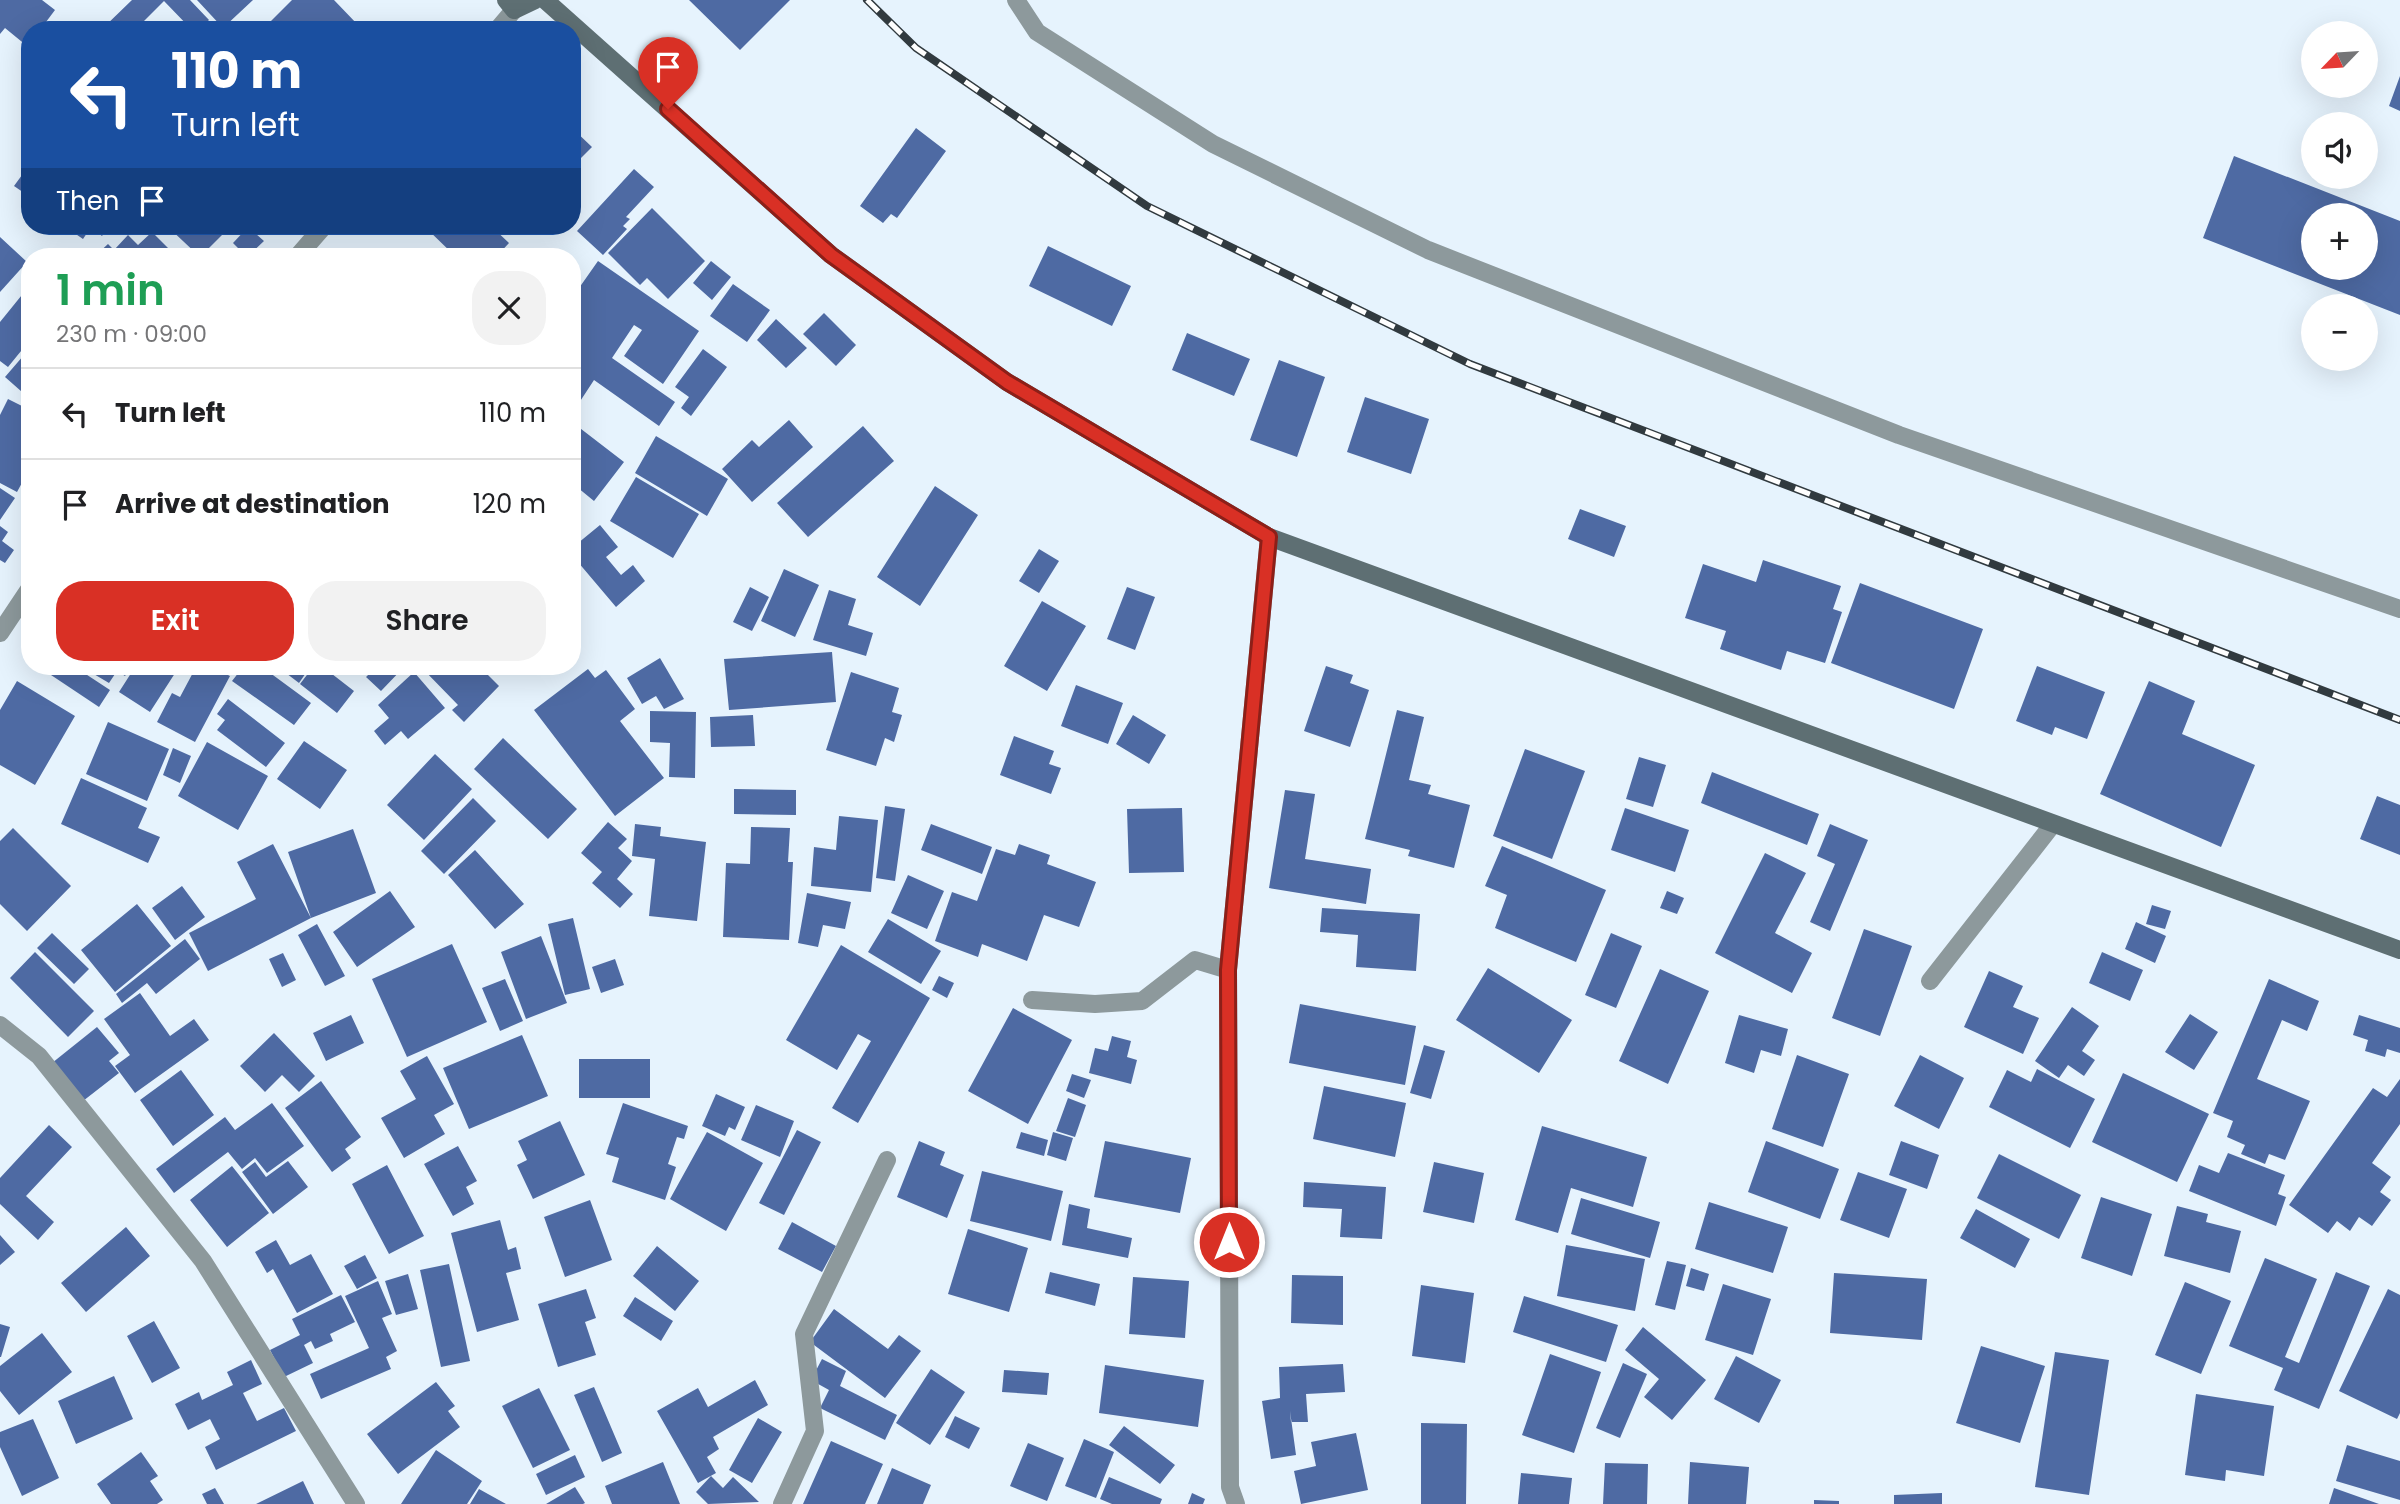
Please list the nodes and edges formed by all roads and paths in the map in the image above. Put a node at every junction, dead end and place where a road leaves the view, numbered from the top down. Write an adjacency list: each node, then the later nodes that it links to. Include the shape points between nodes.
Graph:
1 (535, 0): 4 (street)
2 (545, 0): 6 (street)
3 (1016, 0): 10 (street, via 1037,32 1213,144 1428,250 1899,435)
4 (510, 5): 5 (street)
5 (502, 21)
6 (569, 21)
7 (581, 32): 8 (street, via 831,255 1007,382)
8 (1269, 537): 12 (street); 14 (street)
9 (21, 602): 11 (street)
10 (2400, 609)
11 (0, 634)
12 (2053, 824): 13 (street); 15 (street)
13 (2400, 950)
14 (1228, 970): 16 (street, via 1195,960 1142,1001); 21 (street, via 1230,1487)
15 (1930, 981)
16 (1032, 1000)
17 (0, 1025): 19 (street, via 39,1056 203,1261)
18 (887, 1160): 20 (street, via 804,1334 815,1431)
19 (356, 1504)
20 (782, 1504)
21 (1236, 1504)

